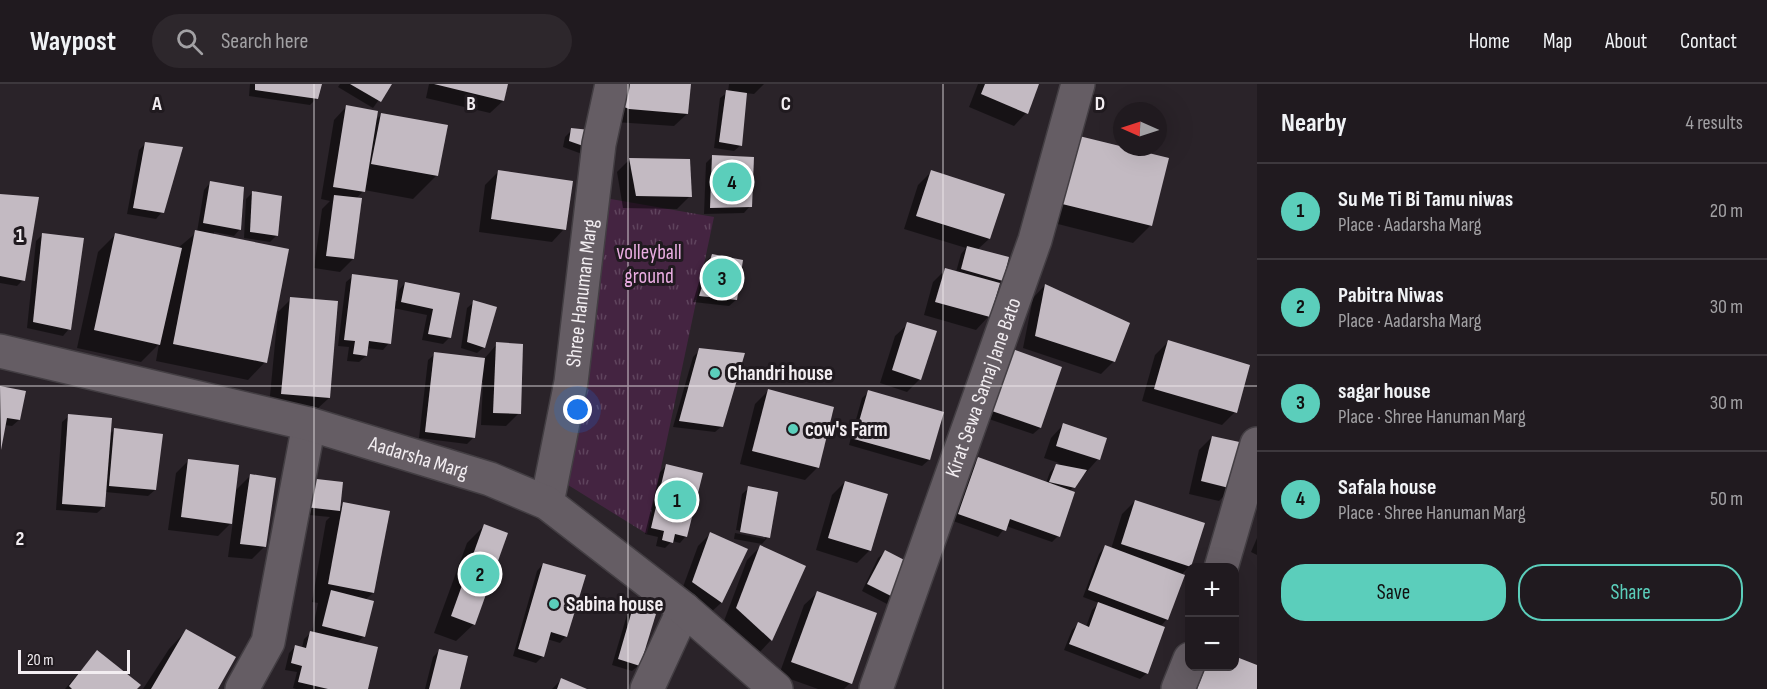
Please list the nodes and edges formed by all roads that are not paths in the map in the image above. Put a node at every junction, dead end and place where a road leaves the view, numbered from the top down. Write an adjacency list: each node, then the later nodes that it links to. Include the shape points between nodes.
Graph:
1 (612, 84): 6 (street, Shree Hanuman Marg, via 599,144 571,382)
2 (1078, 84): 13 (street, Kirat Sewa Samaj Jane Bato, via 1035,240)
3 (0, 351): 4 (street, Aadarsha Marg)
4 (309, 424): 6 (street, Aadarsha Marg, via 490,479); 10 (street, via 268,642)
5 (1257, 444): 7 (street)
6 (547, 502): 8 (street, Aadarsha Marg)
7 (1222, 563)
8 (684, 609): 11 (street); 12 (street, Aadarsha Marg)
9 (1185, 671): 14 (street)
10 (242, 689)
11 (647, 689)
12 (776, 689)
13 (876, 689)
14 (1178, 689)

